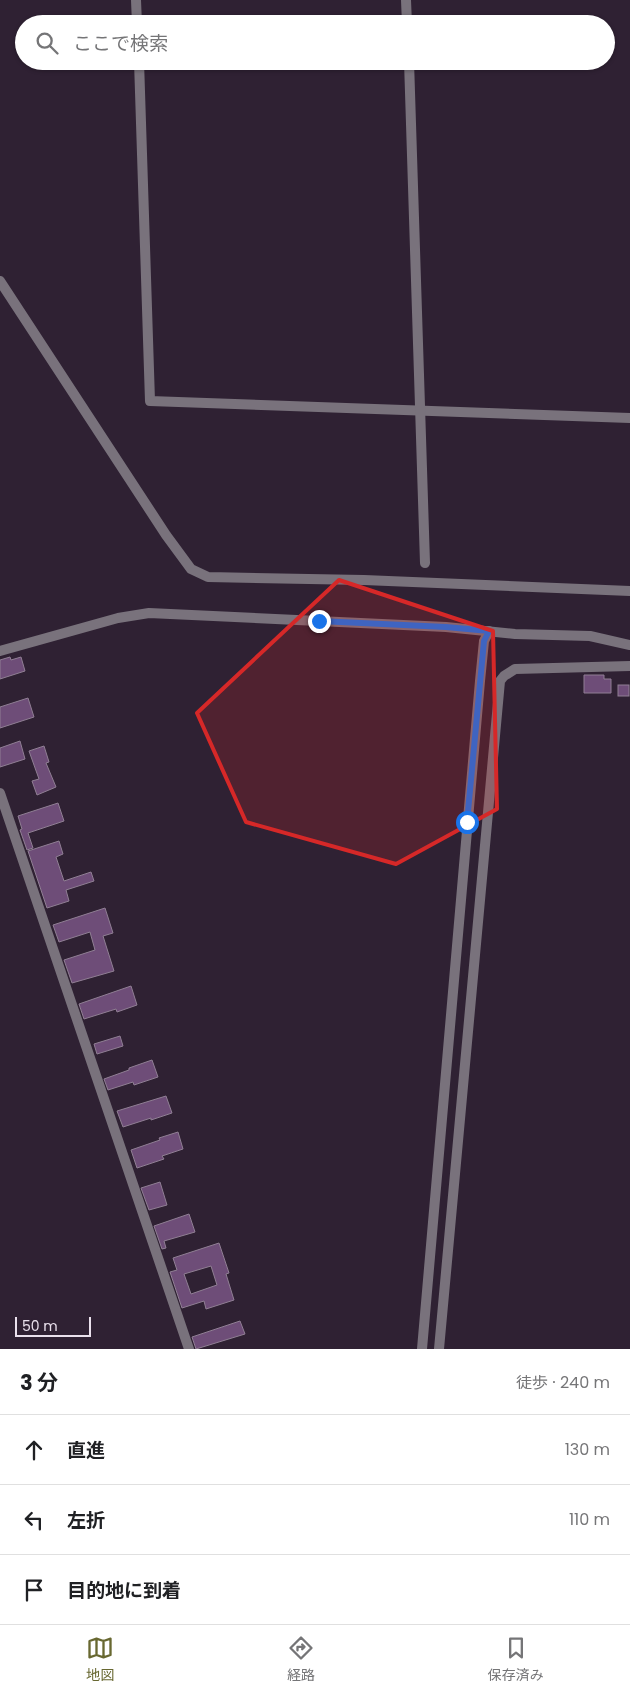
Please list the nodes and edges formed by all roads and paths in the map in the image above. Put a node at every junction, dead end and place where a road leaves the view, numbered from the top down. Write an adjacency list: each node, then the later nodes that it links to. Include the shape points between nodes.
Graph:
1 (136, 0): 3 (street)
2 (406, 0): 4 (street)
3 (137, 15)
4 (407, 15)
5 (139, 70): 8 (street, via 150,401)
6 (409, 70): 8 (street)
7 (0, 281): 11 (street, via 191,569 208,577)
8 (420, 412): 9 (street); 10 (street)
9 (630, 418)
10 (425, 563)
11 (630, 591)
12 (489, 631): 13 (street, via 590,636); 14 (street, via 149,613 118,618); 18 (street, via 484,641 480,681)
13 (630, 645)
14 (0, 651)
15 (630, 666): 19 (street, via 515,669 500,681)
16 (0, 793): 17 (street)
17 (189, 1349)
18 (422, 1349)
19 (440, 1349)

